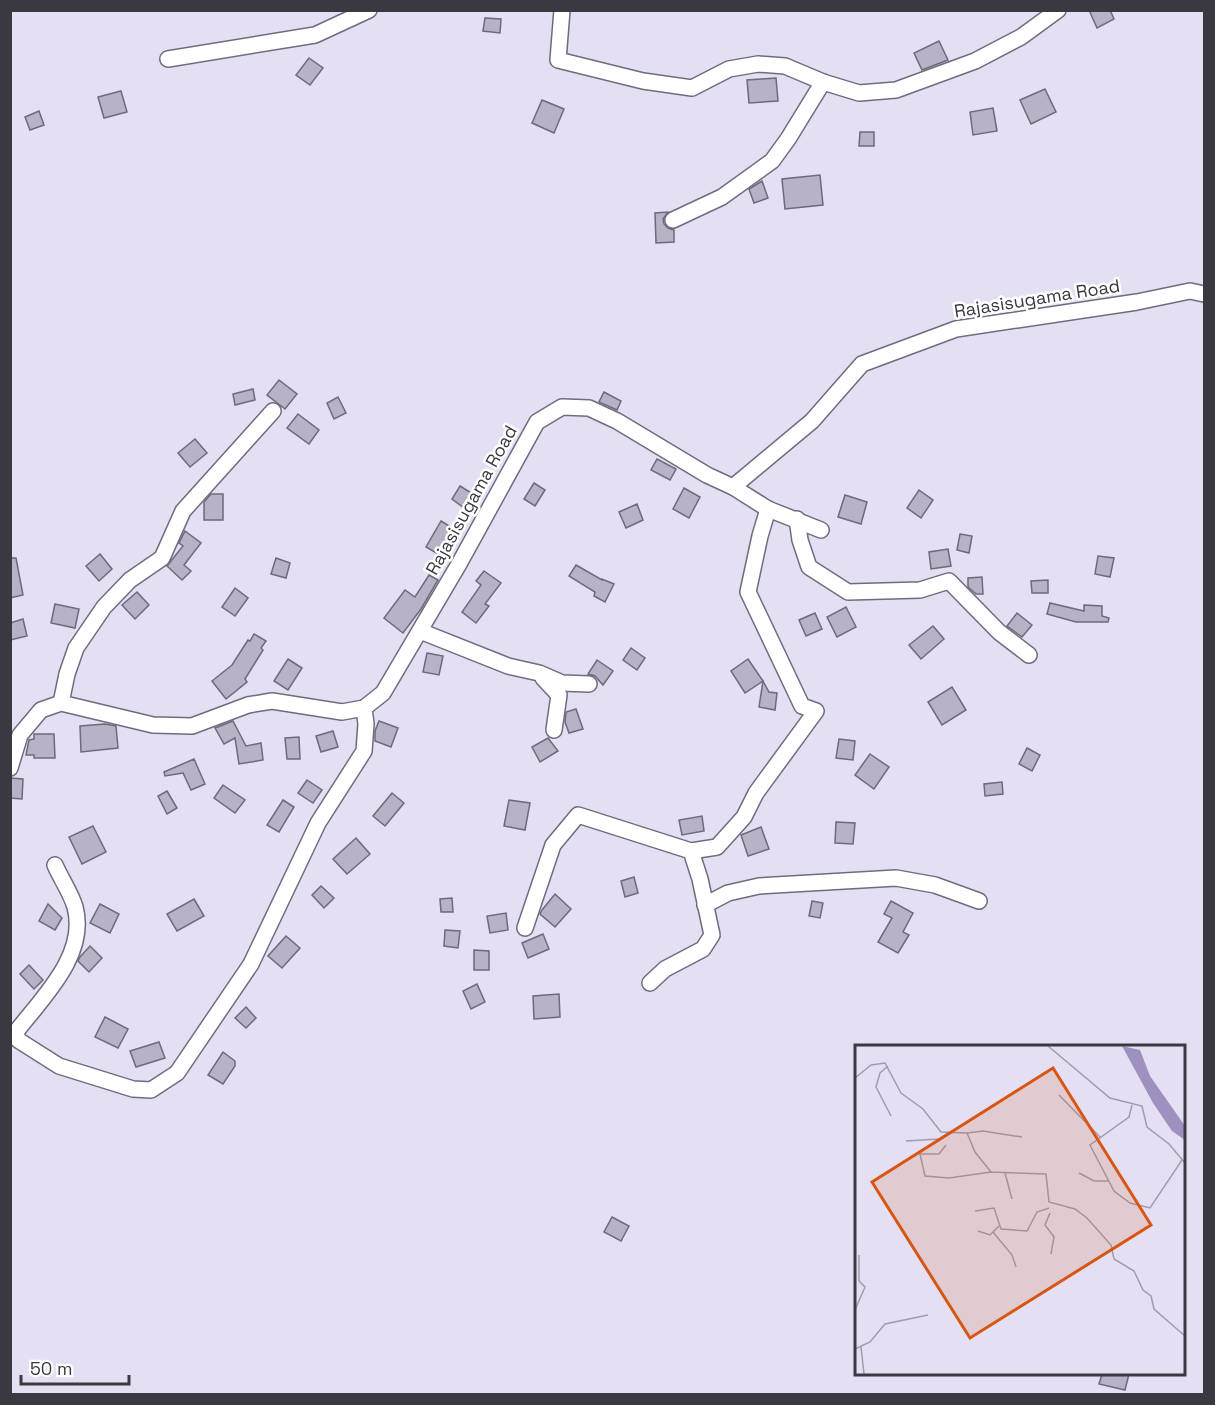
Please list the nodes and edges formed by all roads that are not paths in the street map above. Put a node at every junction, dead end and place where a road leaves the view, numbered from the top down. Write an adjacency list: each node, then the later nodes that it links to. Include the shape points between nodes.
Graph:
1 (369, 10): 4 (street, via 315,35)
2 (562, 10): 5 (street, via 558,60 643,81 692,88 729,69 758,64 785,66)
3 (1058, 10): 5 (street, via 1021,38 975,61 896,90 859,93)
4 (168, 58)
5 (823, 82): 6 (street)
6 (788, 139): 7 (street); 8 (street, via 771,161 722,197)
7 (787, 158)
8 (673, 220)
9 (1204, 294): 11 (street, Rajasisugama Road, via 1190,291 956,329 862,364 812,421)
10 (273, 411): 19 (street, via 183,511 162,558 130,580 104,607 76,648)
11 (733, 487): 12 (street); 15 (street, Rajasisugama Road, via 617,421 589,408 562,407 537,422)
12 (768, 509): 13 (street); 23 (street, via 748,592 802,706 816,711 756,793 744,817 717,847)
13 (797, 519): 14 (street); 16 (street, via 809,567 848,592 920,590 948,581 999,632)
14 (821, 530)
15 (420, 631): 17 (street, via 508,666); 20 (street, Rajasisugama Road, via 383,693)
16 (1029, 655)
17 (539, 673): 18 (street, via 562,683); 21 (street, via 559,695)
18 (589, 684)
19 (61, 703): 20 (street, via 153,725 192,726 272,700 342,712); 22 (street, via 42,710 20,735)
20 (364, 708): 24 (street, via 364,751 318,822 251,964 177,1073 151,1090 133,1089 59,1066 18,1040 16,1032 67,965 77,934 75,908)
21 (554, 730)
22 (10, 768)
23 (691, 851): 26 (street); 27 (street, via 578,815 553,845)
24 (55, 865)
25 (979, 901): 26 (street, via 935,885 896,878 759,886 729,893)
26 (705, 905): 28 (street, via 712,935 703,949 665,969)
27 (525, 928)
28 (650, 983)

